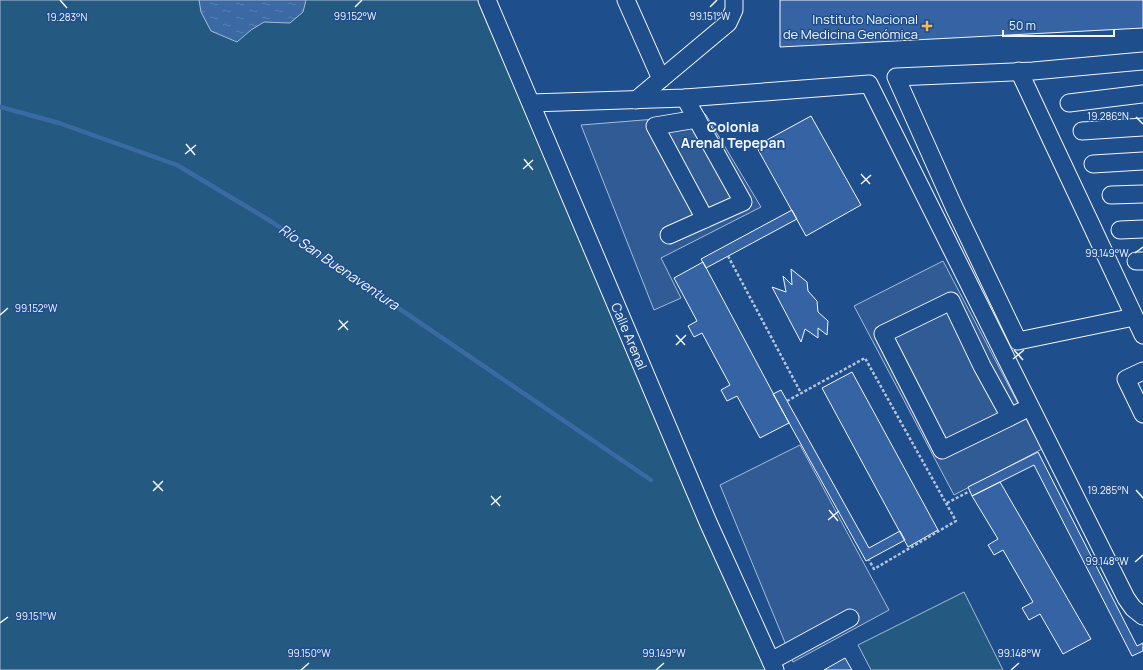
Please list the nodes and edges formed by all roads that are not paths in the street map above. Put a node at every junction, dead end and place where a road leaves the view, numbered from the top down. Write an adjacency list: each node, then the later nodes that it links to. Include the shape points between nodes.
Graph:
1 (487, 0): 10 (street, Calle Arenal)
2 (626, 0): 6 (street)
3 (734, 0): 6 (street, via 734,10 728,23)
4 (1143, 61): 5 (street)
5 (1019, 72): 23 (street); 23 (street, via 896,77 1018,341)
6 (661, 79): 9 (street)
7 (1143, 94): 11 (street)
8 (685, 98): 9 (street); 12 (street); 26 (street, via 869,84)
9 (636, 100): 10 (street)
10 (531, 103): 31 (street, Calle Arenal, via 708,522)
11 (1069, 103)
12 (697, 119): 19 (street, via 743,202); 19 (street, via 655,126)
13 (1143, 127): 14 (street)
14 (1082, 131)
15 (1143, 161): 16 (street)
16 (1093, 164)
17 (1143, 194): 18 (street)
18 (1111, 195)
19 (705, 219): 22 (street)
20 (1143, 229): 21 (street)
21 (1120, 230)
22 (668, 235)
23 (1134, 316): 24 (street)
24 (1143, 335)
25 (1143, 371): 27 (street, via 1126,379)
26 (1030, 407): 28 (street); 29 (street, via 1126,598)
27 (1143, 414)
28 (1010, 416): 28 (street, via 950,301 884,334 942,450)
29 (1143, 616)
30 (850, 618): 31 (street)
31 (773, 666)

